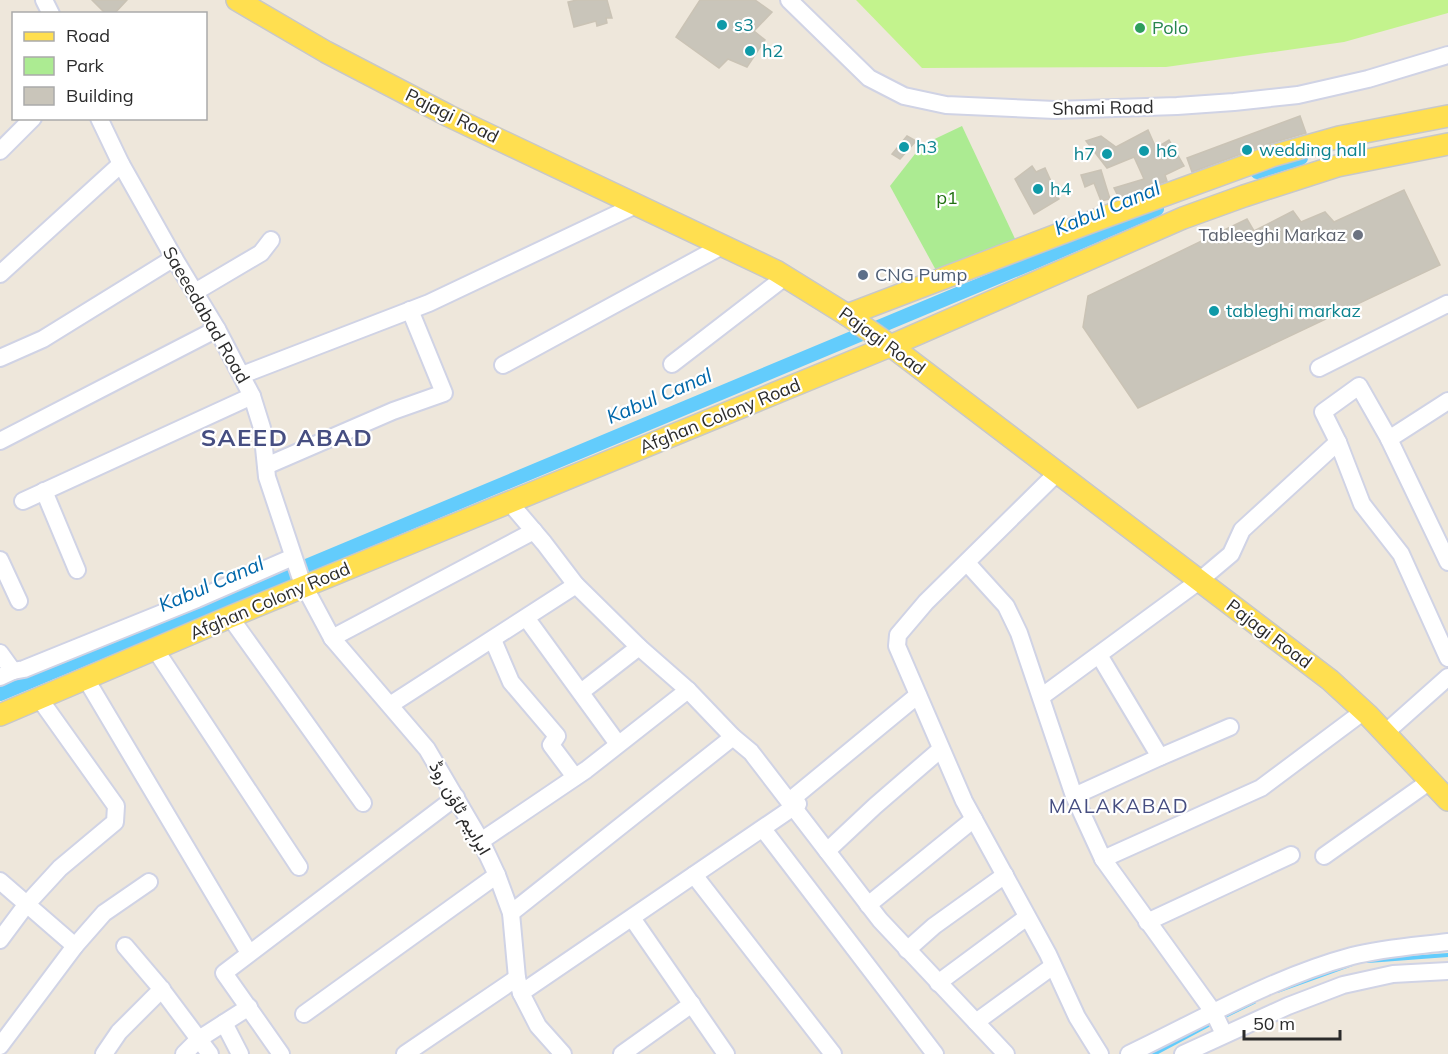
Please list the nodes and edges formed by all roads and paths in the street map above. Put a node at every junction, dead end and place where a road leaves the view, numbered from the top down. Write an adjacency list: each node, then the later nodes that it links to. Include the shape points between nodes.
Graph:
1 (237, 0): 10 (main road, Pajagi Road, via 448,116)
2 (789, 0): 3 (street, Shami Road, via 869,78 904,96 946,105 1055,110 1245,101 1298,95 1356,82)
3 (1448, 55)
4 (1448, 116): 11 (main road, via 1339,137 1272,156)
5 (31, 120): 8 (street)
6 (100, 120): 9 (street, Saeeedabad Road)
7 (1448, 144): 11 (main road, Afghan Colony Road, via 1337,166 1183,218)
8 (0, 151)
9 (121, 164): 14 (street, Saeeedabad Road); 15 (street)
10 (636, 205): 13 (main road, Pajagi Road); 19 (street)
11 (1097, 238): 20 (main road); 22 (main road, Afghan Colony Road)
12 (271, 240): 17 (street, via 261,253)
13 (722, 246): 16 (main road, Pajagi Road); 25 (street)
14 (174, 258): 17 (street, Saeeedabad Road); 23 (street, via 43,339)
15 (0, 274)
16 (785, 277): 20 (main road, Pajagi Road); 24 (street)
17 (195, 292): 21 (street, Saeeedabad Road)
18 (1448, 305): 26 (street)
19 (410, 310): 27 (street); 33 (street, via 444,393)
20 (853, 319): 22 (main road, Pajagi Road)
21 (217, 329): 27 (street, Saeeedabad Road); 31 (street)
22 (886, 346): 34 (main road, Pajagi Road); 37 (main road, Afghan Colony Road)
23 (0, 358)
24 (672, 364)
25 (503, 365)
26 (1319, 368)
27 (242, 375): 28 (street, Saeeedabad Road)
28 (252, 396): 33 (street, Saeeedabad Road, via 262,428); 35 (street)
29 (1448, 401): 30 (street)
30 (1389, 439): 32 (street, via 1359,386 1323,412); 41 (street)
31 (0, 441)
32 (1338, 442): 44 (street, via 1242,530 1231,554); 56 (street, via 1362,504 1401,554)
33 (266, 466): 39 (street, Saeeedabad Road)
34 (1057, 473): 42 (street); 44 (main road, Pajagi Road)
35 (44, 491): 36 (street); 43 (street)
36 (23, 501)
37 (510, 502): 38 (street); 45 (main road, Afghan Colony Road)
38 (534, 531): 46 (street); 50 (street)
39 (293, 557): 45 (street, Saeeedabad Road); 57 (street)
40 (0, 560): 47 (street)
41 (1448, 562)
42 (967, 563): 62 (street, via 898,635 897,646); 63 (street, via 1006,606)
43 (77, 570)
44 (1199, 581): 55 (street); 66 (main road, Pajagi Road, via 1330,680)
45 (303, 584): 48 (main road, Afghan Colony Road); 50 (street, ابراہیم ٹاؤن روڈ)
46 (576, 585): 49 (street); 52 (street)
47 (20, 601)
48 (230, 617): 53 (main road, Afghan Colony Road); 79 (street)
49 (527, 619): 51 (street); 61 (street)
50 (332, 638): 65 (street, ابراہیم ٹاؤن روڈ)
51 (493, 640): 65 (street); 74 (street, via 511,682 557,736 550,745)
52 (639, 648): 60 (street); 61 (street)
53 (155, 649): 59 (main road, Afghan Colony Road); 88 (street)
54 (0, 653): 57 (street)
55 (1099, 655): 63 (street); 73 (street)
56 (1448, 658)
57 (6, 674)
58 (1448, 677): 69 (street)
59 (86, 679): 64 (main road, Afghan Colony Road); 105 (street)
60 (688, 690): 70 (street); 71 (street)
61 (581, 692): 71 (street)
62 (918, 695): 72 (street); 80 (street, via 793,798 798,804)
63 (1041, 698): 77 (street)
64 (39, 699): 67 (main road, Afghan Colony Road); 94 (street, via 116,806 115,822 60,868)
65 (390, 705): 76 (street, ابراہیم ٹاؤن روڈ, via 426,749)
66 (1364, 711): 69 (main road, Pajagi Road); 87 (street, via 1261,788)
67 (0, 715)
68 (1230, 727): 73 (street)
69 (1386, 733): 75 (main road, Pajagi Road)
70 (733, 738): 80 (street, via 751,752); 96 (street)
71 (618, 744): 74 (street)
72 (941, 749): 81 (street); 84 (street)
73 (1160, 757): 77 (street)
74 (575, 777): 83 (street)
75 (1430, 781): 78 (main road, Pajagi Road); 86 (street)
76 (456, 796): 83 (street, ابراہیم ٹاؤن روڈ); 105 (street)
77 (1074, 796): 87 (street)
78 (1448, 800)
79 (363, 803)
80 (794, 808): 82 (street); 84 (street)
81 (974, 819): 91 (street); 95 (street)
82 (763, 829): 90 (street); 129 (street)
83 (481, 841): 89 (street, ابراہیم ٹاؤن روڈ)
84 (827, 851): 95 (street)
85 (1291, 855): 99 (street)
86 (1324, 856)
87 (1103, 859): 99 (street)
88 (299, 867)
89 (497, 875): 96 (street, ابراہیم ٹاؤن روڈ); 113 (street)
90 (694, 875): 98 (street); 128 (street)
91 (1005, 875): 97 (street); 104 (street)
92 (0, 881): 94 (street)
93 (149, 882): 102 (street, via 104,913)
94 (26, 905): 100 (street); 102 (street)
95 (868, 905): 104 (street)
96 (511, 914): 109 (street, ابراہیم ٹاؤن روڈ)
97 (1027, 917): 106 (street); 108 (street)
98 (632, 918): 109 (street); 111 (street)
99 (1147, 922): 116 (street)
100 (0, 940)
101 (1448, 942): 116 (street, via 1378,950 1283,980)
102 (75, 946): 118 (street)
103 (125, 946): 110 (street)
104 (907, 950): 108 (street)
105 (249, 953): 112 (street, via 224,973)
106 (1053, 966): 114 (street); 131 (street)
107 (1448, 971): 116 (street, via 1392,974 1343,985 1288,1006)
108 (938, 982): 114 (street)
109 (519, 986): 124 (street); 125 (street, ابراہیم ٹاؤن روڈ, via 538,1026)
110 (162, 989): 117 (street); 119 (street, via 119,1032)
111 (692, 1004): 126 (street); 127 (street)
112 (249, 1007): 115 (street); 123 (street)
113 (304, 1014)
114 (976, 1022): 130 (street)
115 (224, 1023): 117 (street); 122 (street)
116 (1219, 1024): 132 (street); 133 (street)
117 (199, 1039): 120 (street); 121 (street)
118 (0, 1046)
119 (104, 1054)
120 (184, 1054)
121 (210, 1054)
122 (240, 1054)
123 (281, 1054)
124 (405, 1054)
125 (562, 1054)
126 (621, 1054)
127 (726, 1054)
128 (833, 1054)
129 (935, 1054)
130 (1006, 1054)
131 (1100, 1054)
132 (1130, 1054)
133 (1183, 1054)

